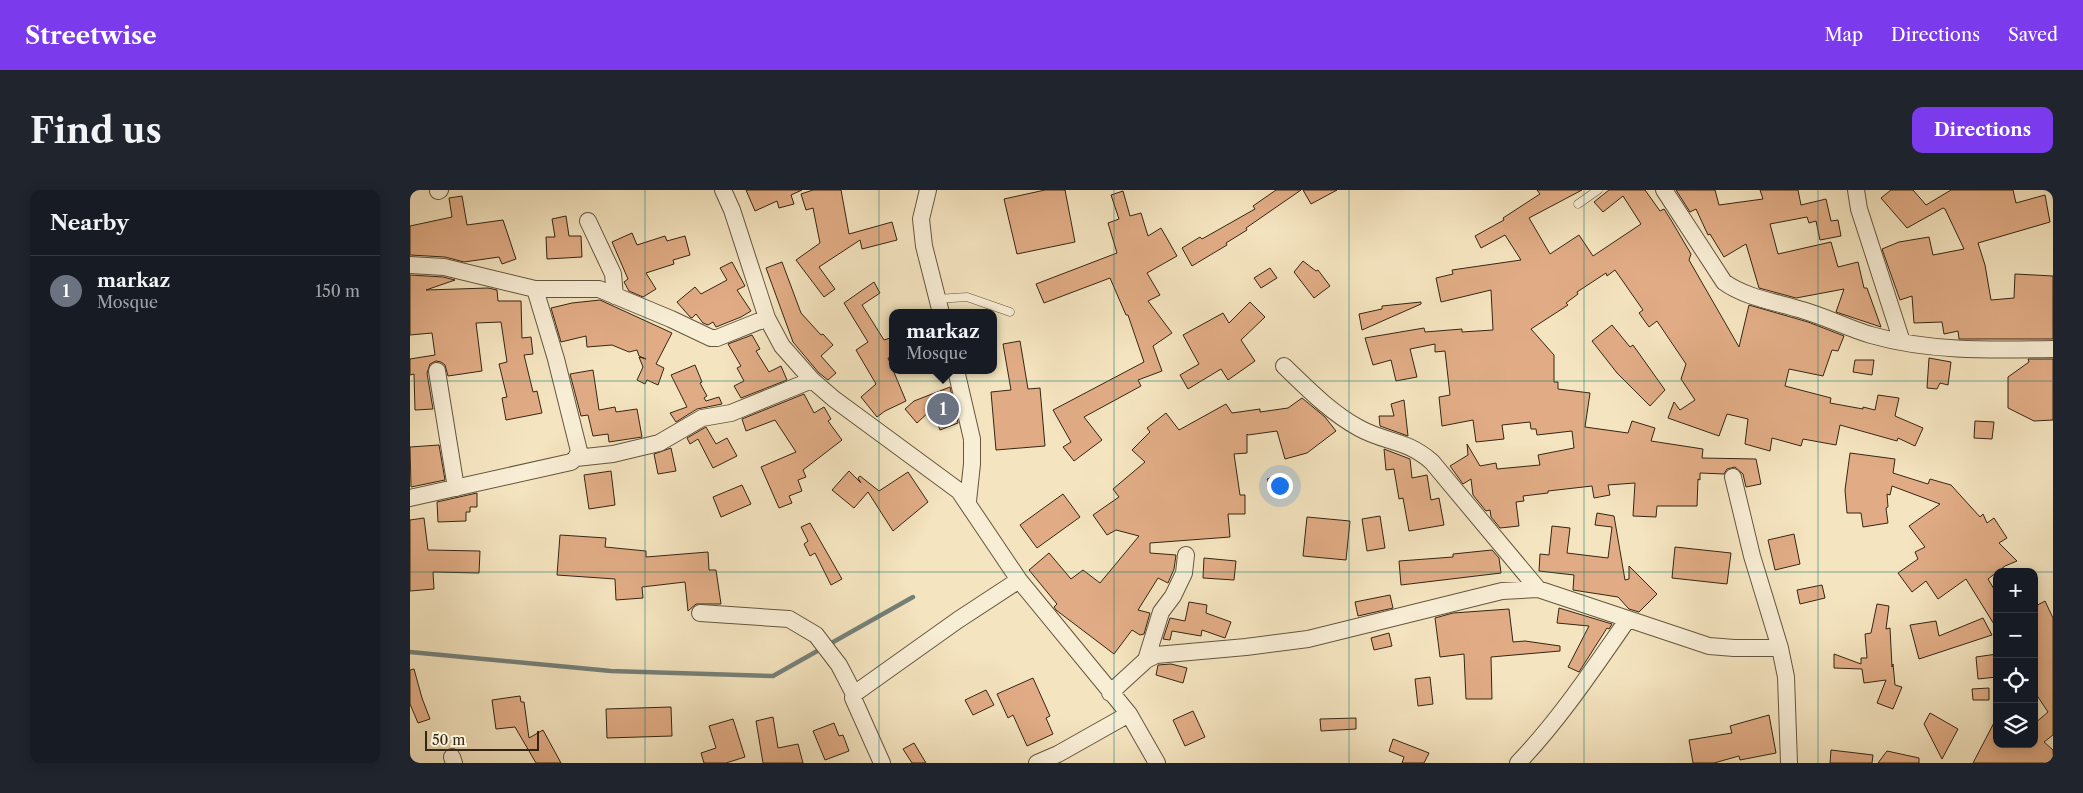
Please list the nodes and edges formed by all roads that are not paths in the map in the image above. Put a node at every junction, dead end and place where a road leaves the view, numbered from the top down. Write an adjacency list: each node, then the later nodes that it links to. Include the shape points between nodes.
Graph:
1 (723, 190): 13 (street)
2 (928, 190): 11 (street, via 921,219 924,246)
3 (1598, 190): 6 (lane)
4 (1664, 190): 14 (street, via 1724,282 1735,290 1871,335)
5 (1856, 190): 14 (street, via 1859,209)
6 (1578, 204)
7 (588, 221): 10 (street, via 613,274)
8 (410, 265): 9 (street, via 444,267)
9 (535, 289): 10 (street, via 599,289); 20 (street, via 579,451)
10 (615, 296): 13 (street, via 711,338)
11 (939, 306): 12 (lane, via 967,297)
12 (1010, 312)
13 (767, 318): 19 (street, via 782,346)
14 (1902, 342): 15 (street, via 1974,351)
15 (2053, 348)
16 (1284, 366): 27 (street, via 1346,421 1420,451)
17 (436, 371): 22 (street)
18 (957, 374): 24 (street, via 972,438)
19 (812, 380): 20 (street, via 731,413 702,418 659,443 613,454); 24 (street)
20 (576, 458): 22 (street, via 571,462)
21 (1733, 477): 30 (street, via 1752,556)
22 (456, 488): 23 (street)
23 (410, 498)
24 (968, 501): 26 (street)
25 (1186, 555): 31 (street, via 1184,574 1174,596 1161,612)
26 (1019, 580): 32 (street); 33 (street)
27 (1538, 590): 29 (street); 31 (street, via 1502,591 1308,639 1156,655)
28 (700, 613): 33 (street, via 789,619 816,635)
29 (1628, 619): 30 (street, via 1709,646); 38 (street, via 1566,708)
30 (1780, 648): 39 (street, via 1786,685)
31 (1146, 660): 32 (street)
32 (1110, 693): 34 (street)
33 (854, 694): 35 (street)
34 (1129, 714): 36 (street); 37 (street)
35 (882, 763)
36 (1037, 763)
37 (1157, 763)
38 (1518, 763)
39 (1788, 763)

